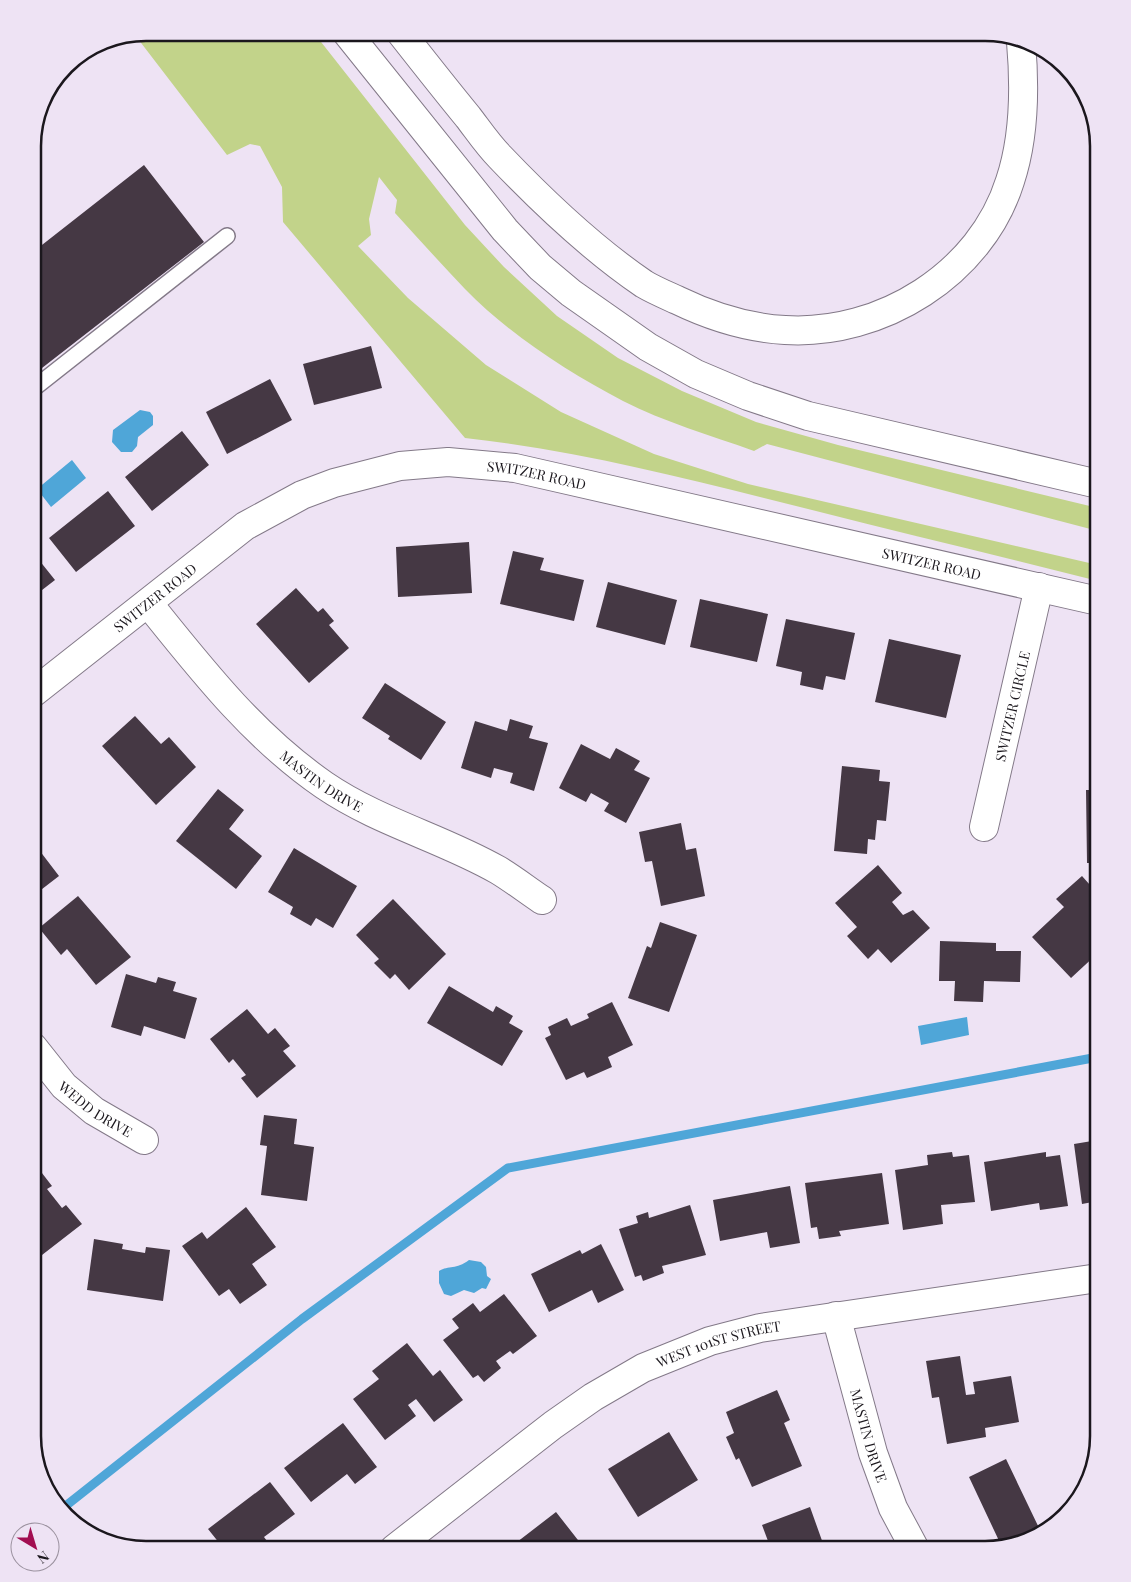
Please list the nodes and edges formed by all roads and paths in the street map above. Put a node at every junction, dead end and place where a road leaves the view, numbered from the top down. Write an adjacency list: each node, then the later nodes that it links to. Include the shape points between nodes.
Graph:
1 (355, 41): 6 (main road, via 505,230 540,267 648,347 696,374 808,416)
2 (407, 41): 3 (main road, via 498,156 591,243 645,285 695,309 737,322 784,330 846,325 906,303 932,286 979,240 1010,181 1019,146 1024,71)
3 (1022, 48)
4 (227, 236): 5 (lane)
5 (41, 383)
6 (1090, 482)
7 (1039, 587): 8 (main road, SWITZER ROAD); 9 (main road, SWITZER ROAD, via 515,468 448,462 400,466 302,495 245,526); 11 (main road, SWITZER CIRCLE)
8 (1090, 599)
9 (148, 603): 10 (main road, SWITZER ROAD); 12 (main road, MASTIN DRIVE, via 224,696 265,739 324,785 381,817 497,870)
10 (41, 687)
11 (984, 827)
12 (542, 900)
13 (41, 1057): 14 (main road, WEDD DRIVE, via 64,1086 94,1111)
14 (144, 1140)
15 (1090, 1279): 16 (main road, WEST 101ST STREET)
16 (836, 1316): 17 (main road, WEST 101ST STREET, via 752,1330 710,1341 642,1368 553,1425); 18 (main road, MASTIN DRIVE, via 873,1453)
17 (411, 1541)
18 (910, 1541)

